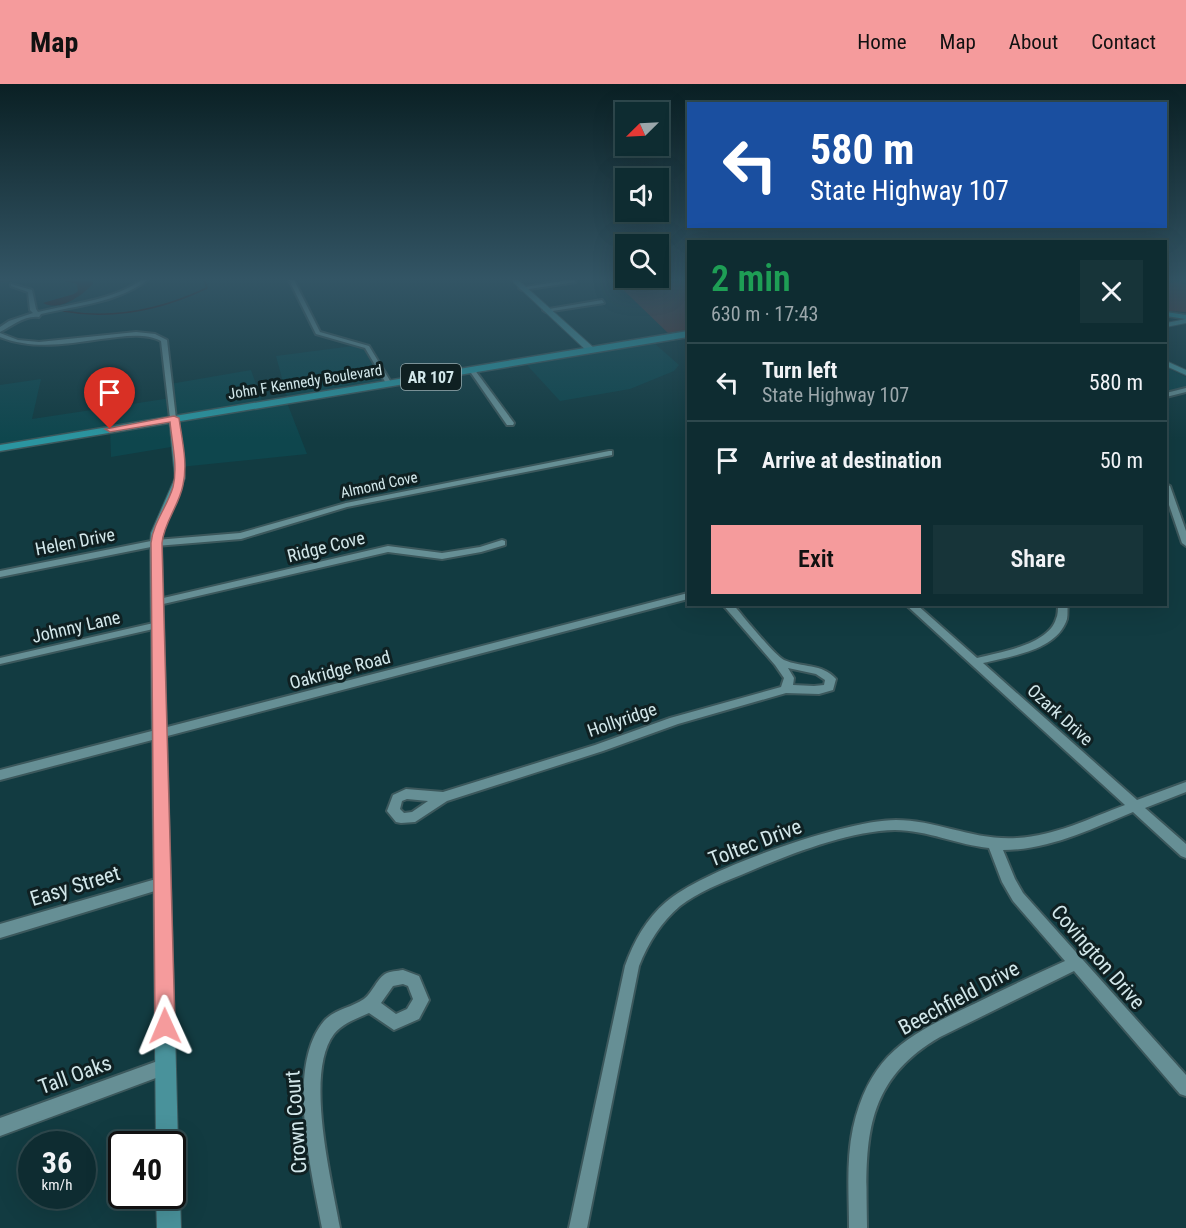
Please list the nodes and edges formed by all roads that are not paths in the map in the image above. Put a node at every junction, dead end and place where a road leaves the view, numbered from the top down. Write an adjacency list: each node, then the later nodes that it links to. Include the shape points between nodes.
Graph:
1 (0, 331): 12 (street, via 14,341 51,343 139,334 160,336 164,340)
2 (317, 331): 9 (street, via 367,347)
3 (570, 331): 5 (street)
4 (687, 334): 5 (main road, John F Kennedy Boulevard / AR 107)
5 (591, 350): 7 (main road, John F Kennedy Boulevard / AR 107)
6 (1167, 364): 8 (street)
7 (472, 370): 9 (main road, John F Kennedy Boulevard / AR 107); 13 (street)
8 (1186, 373)
9 (389, 384): 12 (main road, John F Kennedy Boulevard / AR 107)
10 (1186, 390): 11 (street)
11 (1167, 394)
12 (174, 418): 14 (main road, AR 107); 17 (street, via 180,478)
13 (510, 423)
14 (0, 448)
15 (609, 453): 17 (street, Almond Cove, via 346,505 241,536)
16 (1167, 490): 19 (street)
17 (156, 543): 20 (street, Helen Drive); 22 (street)
18 (502, 543): 22 (street, Ridge Cove, via 442,556 388,549)
19 (1186, 543)
20 (0, 574)
21 (687, 596): 31 (street, Oakridge Road)
22 (159, 602): 26 (street)
23 (729, 606): 29 (street)
24 (912, 606): 28 (street, Ozark Drive)
25 (1063, 606): 28 (street, via 1061,626 1052,636)
26 (158, 626): 27 (street, Johnny Lane); 31 (street)
27 (0, 661)
28 (975, 662): 35 (street, Ozark Drive)
29 (779, 663): 30 (street, via 789,678); 30 (street, Hollyridge, via 819,671 831,679 829,687 821,690)
30 (786, 689): 34 (street, Hollyridge, via 674,721)
31 (160, 734): 32 (street, Oakridge Road); 38 (street)
32 (0, 775)
33 (1186, 787): 35 (street, Toltec Drive)
34 (443, 797)
35 (1135, 807): 36 (street, Toltec Drive, via 1053,838); 37 (street, Ozark Drive)
36 (994, 843): 40 (street, Covington Drive, via 1008,882 1018,897); 49 (street, Toltec Drive, via 907,826 858,828 722,877 695,889 661,915 639,945 632,966)
37 (1186, 852)
38 (163, 883): 39 (street, Easy Street); 42 (street)
39 (0, 931)
40 (1076, 963): 43 (street, Covington Drive); 50 (street, Beechfield Drive, via 942,1028 897,1058 872,1096 863,1125 858,1159)
41 (370, 1004): 48 (street, Crown Court, via 346,1013 334,1023 316,1049 313,1062 311,1082 319,1156)
42 (166, 1066): 44 (street, Tall Oaks); 45 (street)
43 (1186, 1088)
44 (0, 1127)
45 (167, 1131)
46 (168, 1209): 47 (street)
47 (169, 1228)
48 (331, 1228)
49 (578, 1228)
50 (858, 1228)

